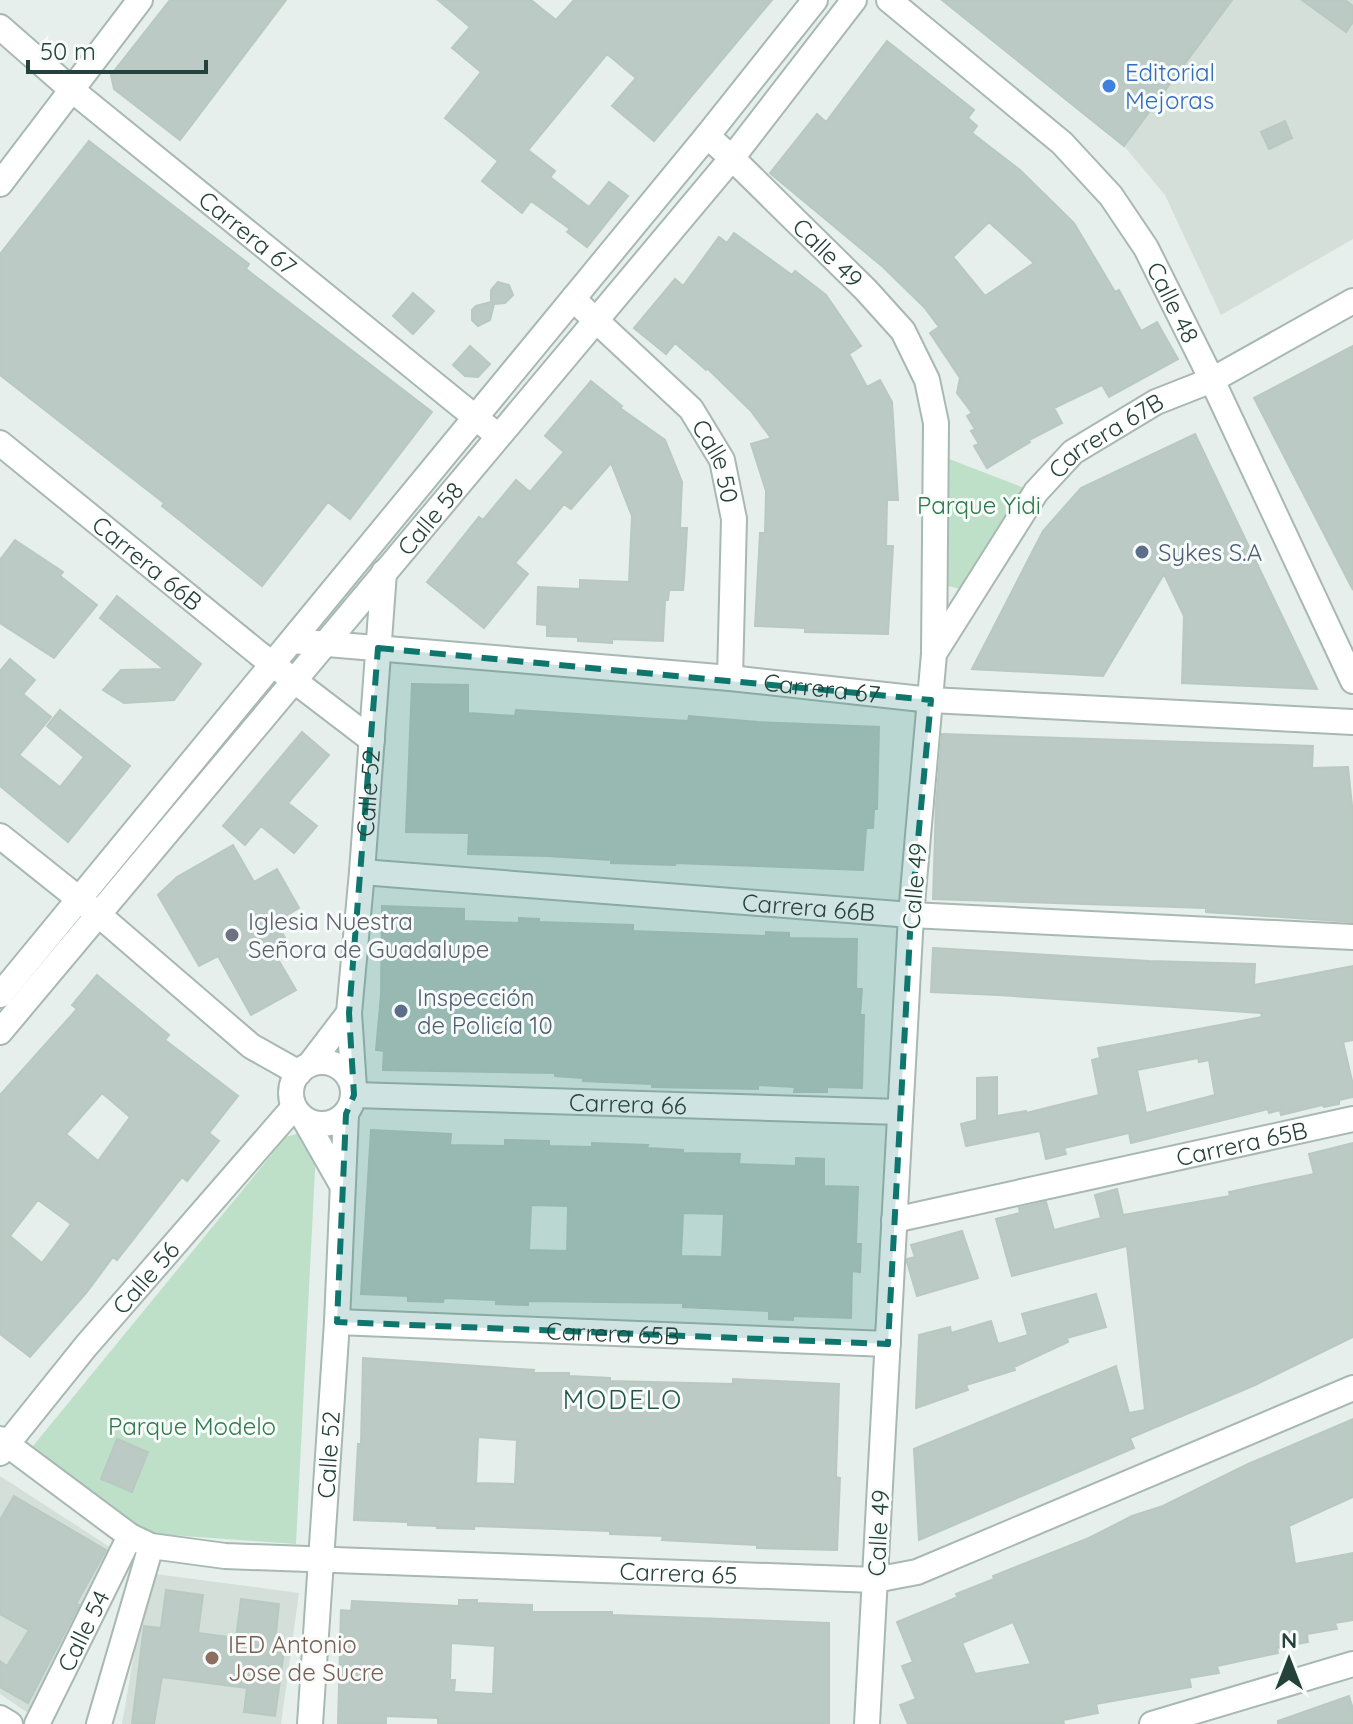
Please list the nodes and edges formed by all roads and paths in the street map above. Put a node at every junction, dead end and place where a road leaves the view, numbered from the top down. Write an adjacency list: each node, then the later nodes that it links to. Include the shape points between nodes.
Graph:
1 (140, 0): 6 (street)
2 (815, 0): 7 (street, Calle 58)
3 (854, 0): 8 (street, Calle 58)
4 (889, 0): 13 (street, Calle 48, via 1062,143 1111,196 1146,248)
5 (0, 27): 6 (street, Carrera 67)
6 (72, 90): 9 (street); 14 (street, Carrera 67)
7 (707, 136): 8 (street, Calle 49); 10 (street, Calle 58)
8 (732, 158): 12 (street, Calle 58); 21 (street, Calle 49, via 903,331 927,380 936,423)
9 (0, 184)
10 (573, 299): 12 (street, Calle 50); 14 (street, Calle 58)
11 (1353, 301): 13 (street, Carrera 67B)
12 (597, 321): 15 (street, Calle 58); 23 (street, Calle 50, via 691,409 722,460 734,519)
13 (1212, 380): 21 (street, Carrera 67B, via 1156,402 1058,466 1020,516); 24 (street, Calle 48)
14 (475, 418): 15 (street, Carrera 67); 18 (street, Calle 58)
15 (497, 435): 17 (street, Calle 58)
16 (0, 443): 22 (street, Carrera 66B)
17 (384, 572): 19 (street, Calle 58); 20 (street, Calle 52)
18 (292, 641): 19 (street, Carrera 67); 22 (street, Calle 58)
19 (326, 644): 20 (street, Carrera 67); 25 (street, Calle 58)
20 (378, 648): 23 (street, Carrera 67); 28 (street, Calle 52)
21 (934, 654): 26 (street, Calle 49)
22 (272, 664): 25 (street, Carrera 66B); 31 (street, Calle 58)
23 (730, 678): 26 (street, Carrera 67)
24 (1353, 681)
25 (295, 682): 28 (street); 32 (street, Calle 58)
26 (931, 700): 27 (street, Carrera 67); 33 (street, Calle 49)
27 (1353, 722)
28 (372, 740): 30 (street, Calle 52)
29 (0, 836): 31 (street)
30 (362, 872): 33 (street, Carrera 66B); 36 (street, Calle 52)
31 (79, 899): 32 (street); 35 (street, Calle 58)
32 (99, 915): 37 (street, Calle 58); 38 (street)
33 (911, 915): 34 (street, Carrera 66B); 42 (street, Calle 49)
34 (1353, 937)
35 (0, 995)
36 (349, 1013): 39 (street); 40 (street, Calle 52)
37 (0, 1032)
38 (251, 1046): 39 (street); 41 (street)
39 (304, 1069): 40 (street, via 328,1062 337,1066 351,1079); 41 (street, via 291,1091)
40 (351, 1099): 41 (street, via 331,1124 319,1124); 42 (street, Carrera 66); 44 (street, Calle 52)
41 (297, 1109): 44 (street); 49 (street, Calle 56)
42 (900, 1112): 45 (street, Calle 49)
43 (1353, 1119): 45 (street, Carrera 65B)
44 (342, 1185): 46 (street, Calle 52)
45 (894, 1220): 47 (street, Calle 49)
46 (337, 1322): 47 (street, Carrera 65B); 51 (street, Calle 52)
47 (888, 1344): 52 (street, Calle 49)
48 (1353, 1388): 52 (street, Carrera 65, via 917,1572)
49 (2, 1446): 50 (street, Carrera 65)
50 (140, 1541): 51 (street, Carrera 65, via 225,1556); 56 (street, Calle 54); 57 (street, Calle 54)
51 (319, 1561): 52 (street, Carrera 65); 58 (street, Calle 52)
52 (875, 1580): 59 (street, Calle 49)
53 (1353, 1664): 60 (street)
54 (0, 1718): 55 (street)
55 (10, 1724)
56 (37, 1724)
57 (99, 1724)
58 (310, 1724)
59 (867, 1724)
60 (1152, 1724)

